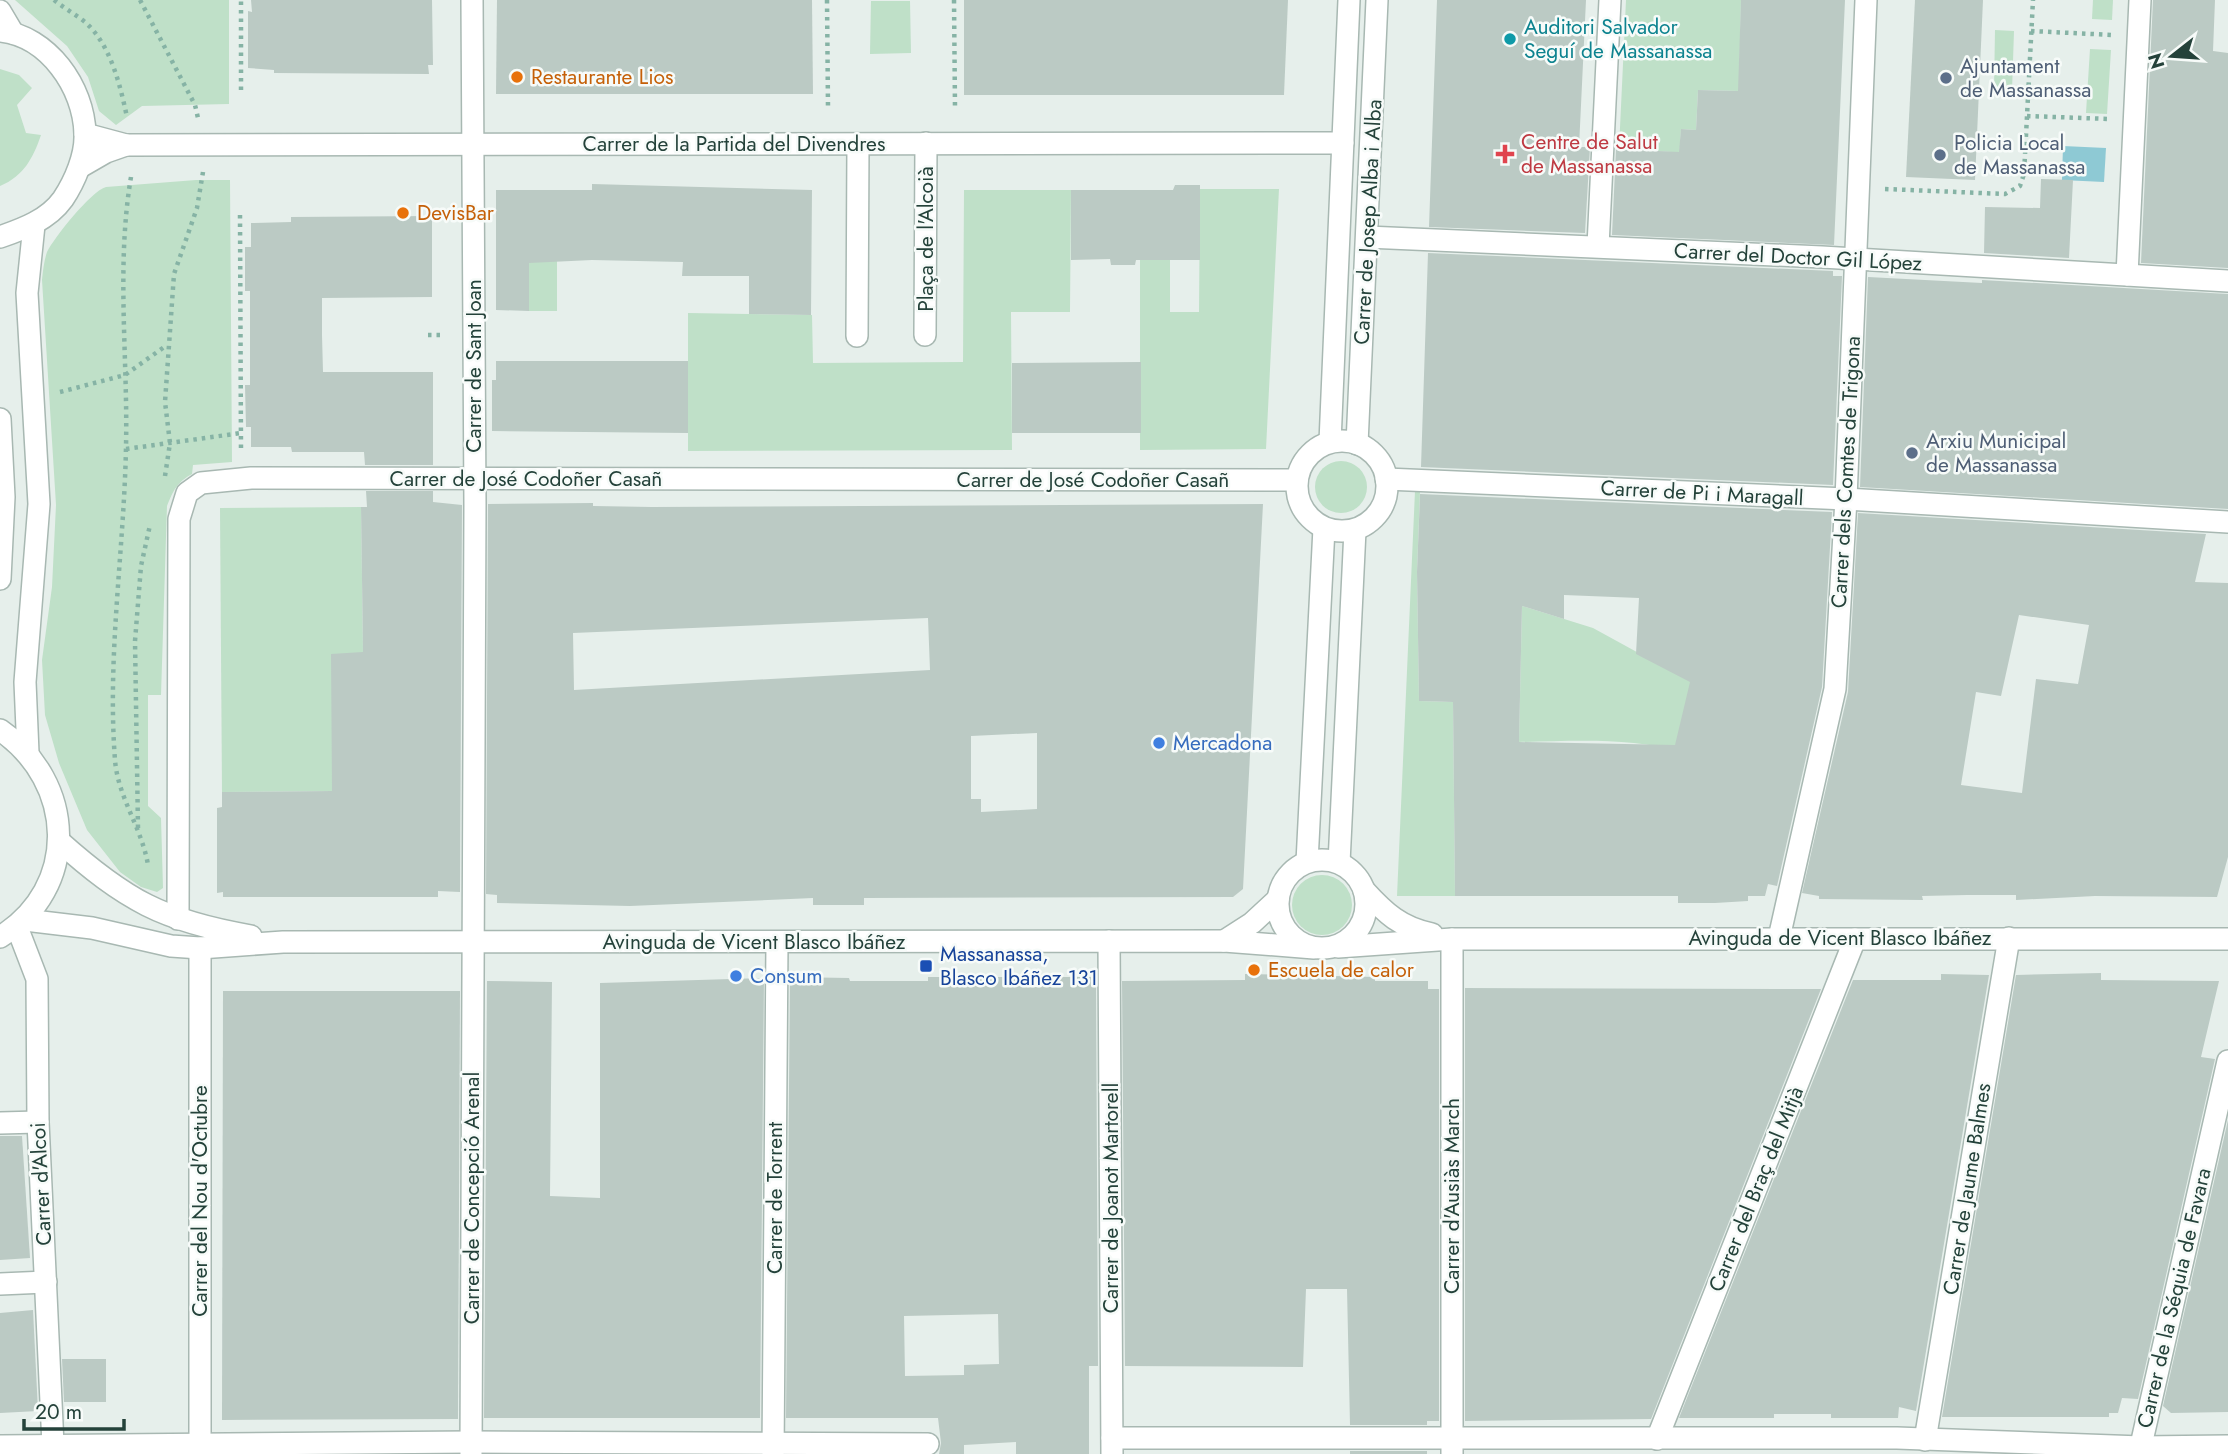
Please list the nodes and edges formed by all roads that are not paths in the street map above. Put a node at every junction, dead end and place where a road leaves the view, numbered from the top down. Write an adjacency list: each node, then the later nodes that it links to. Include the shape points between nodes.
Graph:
1 (472, 0): 14 (street, Carrer de Sant Joan)
2 (1349, 0): 11 (street, Carrer de Josep Alba i Alba)
3 (1377, 0): 18 (street, Carrer de Josep Alba i Alba)
4 (1610, 0): 19 (street)
5 (1866, 0): 20 (street, Carrer dels Comtes de Trigona)
6 (2140, 0): 21 (street)
7 (0, 11): 8 (street)
8 (7, 32): 9 (street, via 51,55 76,91)
9 (85, 134): 13 (street, Carrer de la Partida del Divendres); 15 (street)
10 (926, 143): 11 (street, Carrer de la Partida del Divendres); 12 (street, Carrer de la Partida del Divendres); 24 (street, Plaça de l'Alcoià)
11 (1343, 143): 26 (street, Carrer de Josep Alba i Alba)
12 (858, 144): 14 (street, Carrer de la Partida del Divendres); 23 (street)
13 (125, 145): 14 (street, Carrer de la Partida del Divendres); 15 (street, Carrer de la Partida del Divendres)
14 (472, 145): 28 (street, Carrer de Sant Joan)
15 (80, 167): 16 (street, via 62,200)
16 (34, 225): 17 (street); 37 (street, via 26,284 39,504 25,682)
17 (0, 237)
18 (1367, 237): 19 (street, Carrer del Doctor Gil López); 27 (street, Carrer de Josep Alba i Alba)
19 (1598, 246): 20 (street, Carrer del Doctor Gil López)
20 (1856, 259): 21 (street, Carrer del Doctor Gil López); 31 (street, Carrer dels Comtes de Trigona)
21 (2127, 275): 22 (street, Carrer del Doctor Gil López)
22 (2228, 281)
23 (857, 335)
24 (925, 335)
25 (0, 419): 35 (street, via 4,497)
26 (1330, 442): 27 (street); 30 (street, via 1308,456)
27 (1357, 443): 29 (street, via 1378,458)
28 (475, 479): 30 (street, Carrer de José Codoñer Casañ); 43 (street, Carrer de José Codoñer Casañ, via 217,479 187,493 179,519 177,559); 52 (street, Carrer de Sant Joan)
29 (1386, 479): 31 (street, Carrer de Pi i Maragall); 34 (street, via 1383,506)
30 (1297, 480): 33 (street, via 1303,509)
31 (1846, 499): 32 (street, Carrer de Pi i Maragall); 45 (street, Carrer dels Comtes de Trigona, via 1835,689)
32 (2228, 522)
33 (1324, 528): 34 (street); 39 (street)
34 (1355, 530): 40 (street)
35 (0, 579)
36 (0, 730): 37 (street)
37 (28, 753): 38 (street, via 46,779 57,810)
38 (59, 841): 43 (street, Avinguda de Vicent Blasco Ibáñez, via 101,878 150,909); 44 (street, via 42,897)
39 (1307, 862): 40 (street); 42 (street, via 1287,877)
40 (1339, 863): 41 (street, via 1350,869)
41 (1364, 890): 47 (street, Avinguda de Vicent Blasco Ibáñez, via 1408,929); 55 (street, via 1366,917 1350,940)
42 (1278, 899): 50 (street); 57 (street, via 1283,925 1301,944)
43 (178, 919): 51 (street, Avinguda de Vicent Blasco Ibáñez)
44 (14, 928): 56 (street, Avinguda de Vicent Blasco Ibáñez, via 92,928 152,943); 59 (street, Carrer d'Alcoi, via 37,979)
45 (1779, 938): 47 (street, Avinguda de Vicent Blasco Ibáñez); 48 (street, Avinguda de Vicent Blasco Ibáñez)
46 (2009, 938): 48 (street, Avinguda de Vicent Blasco Ibáñez); 49 (street, Avinguda de Vicent Blasco Ibáñez); 64 (street, Carrer de Jaume Balmes)
47 (1452, 939): 55 (street, Avinguda de Vicent Blasco Ibáñez); 69 (street, Carrer d'Ausiàs March)
48 (1855, 939): 63 (street, Carrer del Braç del Mitjà)
49 (2228, 939)
50 (1224, 941): 54 (street, Avinguda de Vicent Blasco Ibáñez); 57 (street, Avinguda de Vicent Blasco Ibáñez)
51 (283, 942): 52 (street, Avinguda de Vicent Blasco Ibáñez); 56 (street, Avinguda de Vicent Blasco Ibáñez)
52 (474, 942): 53 (street, Avinguda de Vicent Blasco Ibáñez); 71 (street, Carrer de Concepció Arenal)
53 (776, 942): 54 (street, Avinguda de Vicent Blasco Ibáñez); 73 (street, Carrer de Torrent)
54 (1109, 942): 68 (street, Carrer de Joanot Martorell)
55 (1338, 947): 57 (street)
56 (201, 948): 72 (street, Carrer del Nou d'Octubre)
57 (1314, 948)
58 (2228, 1061): 74 (street, Carrer de la Séquia de Favara)
59 (38, 1122): 60 (street); 61 (street, Carrer d'Alcoi)
60 (0, 1123)
61 (46, 1282): 62 (street); 66 (street, Carrer d'Alcoi)
62 (0, 1284)
63 (1657, 1439): 64 (street); 69 (street)
64 (1925, 1440): 74 (street)
65 (928, 1444): 73 (street)
66 (54, 1445): 67 (street); 72 (street)
67 (0, 1446)
68 (1112, 1446): 69 (street)
69 (1452, 1446)
70 (2228, 1446): 74 (street)
71 (471, 1448): 72 (street); 73 (street)
72 (200, 1449)
73 (774, 1450)
74 (2140, 1450)

